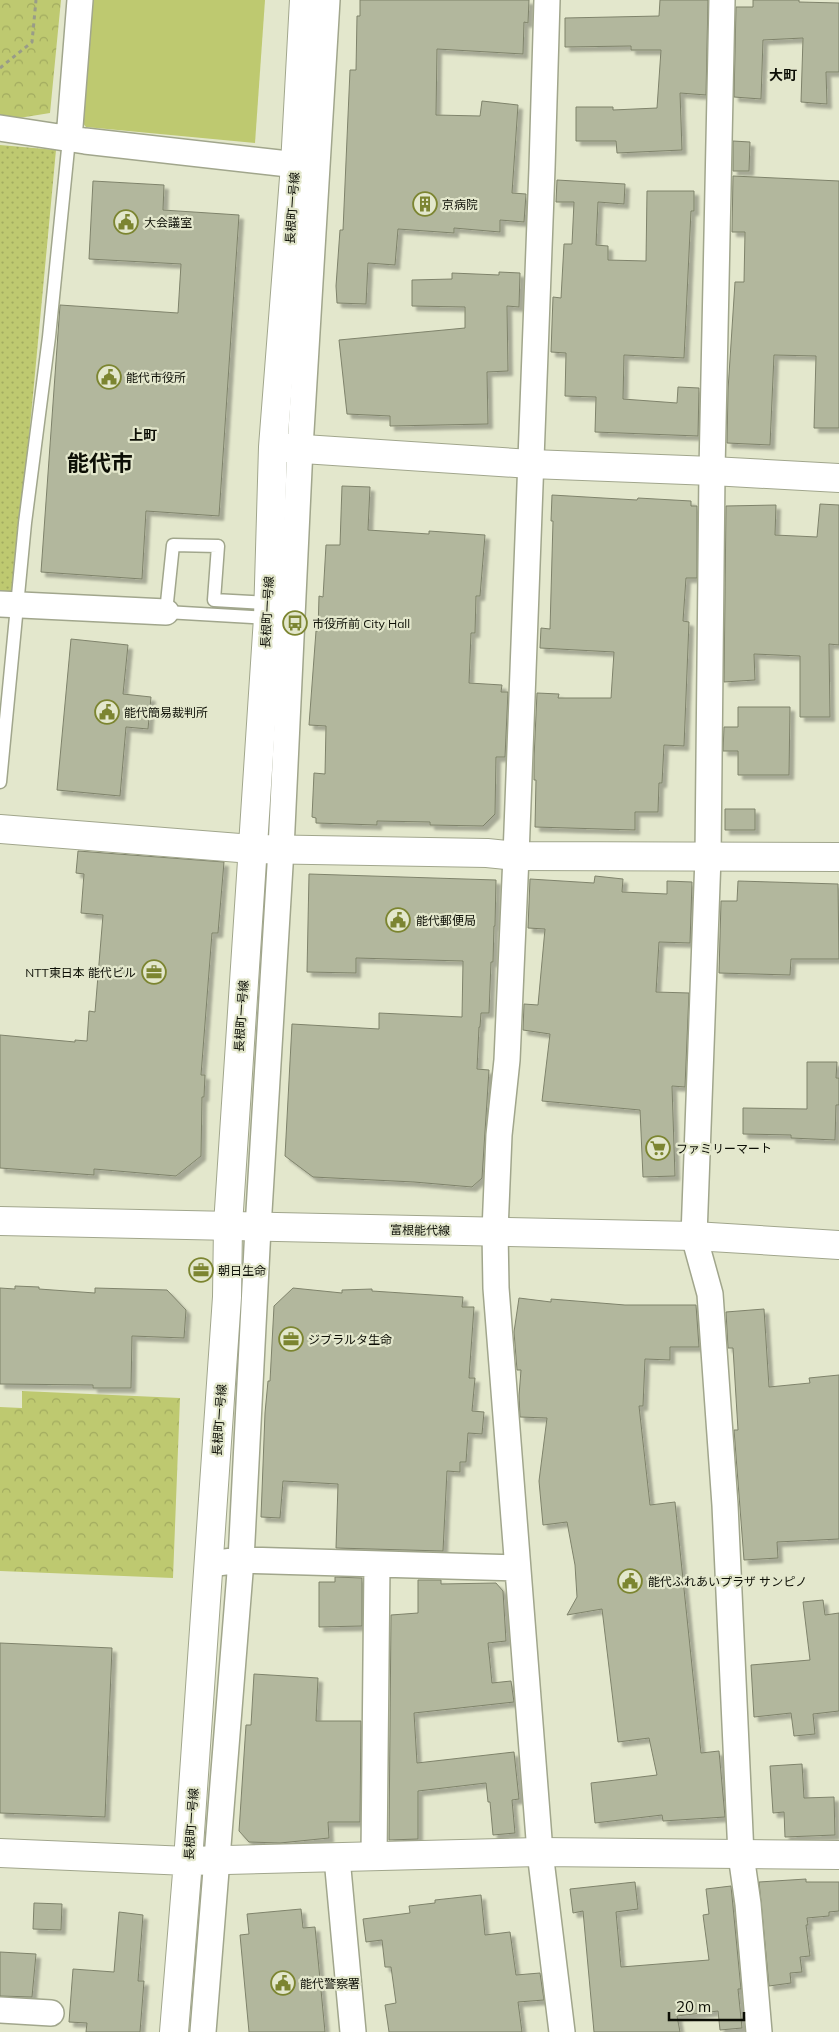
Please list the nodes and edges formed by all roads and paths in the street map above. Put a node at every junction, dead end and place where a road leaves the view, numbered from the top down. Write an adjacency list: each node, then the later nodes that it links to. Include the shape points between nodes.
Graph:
1 (36, 0): 7 (path, via 32,42)
2 (80, 0): 9 (street)
3 (304, 0): 10 (street, 長根町一号線)
4 (327, 0): 10 (street)
5 (547, 0): 12 (street)
6 (722, 0): 13 (street)
7 (0, 68)
8 (0, 128): 9 (street)
9 (69, 139): 10 (street); 15 (lane, via 49,337)
10 (306, 166): 11 (street, 長根町一号線)
11 (287, 448): 12 (street); 16 (street, 長根町一号線, via 271,538); 21 (street)
12 (531, 464): 13 (street); 22 (street)
13 (712, 471): 14 (street); 23 (street)
14 (839, 478)
15 (8, 604): 17 (street); 18 (lane)
16 (267, 611): 17 (lane); 17 (lane, via 214,600 218,546 173,545); 20 (street, 長根町一号線)
17 (166, 612)
18 (0, 782)
19 (0, 829): 20 (street)
20 (252, 849): 21 (street); 26 (street, 長根町一号線)
21 (281, 849): 22 (street); 27 (street)
22 (516, 856): 23 (street); 28 (street)
23 (708, 857): 24 (street); 29 (street)
24 (839, 857)
25 (0, 1221): 26 (street, 富根能代線)
26 (228, 1225): 27 (street, 富根能代線); 32 (street, 長根町一号線, via 227,1298)
27 (258, 1228): 28 (street, 富根能代線); 31 (street)
28 (495, 1231): 29 (street, 富根能代線); 34 (street, via 496,1288)
29 (694, 1236): 30 (street, 富根能代線); 37 (street, via 710,1294 725,1505)
30 (839, 1245)
31 (241, 1560): 32 (street); 33 (street); 41 (street)
32 (209, 1564): 42 (street, 長根町一号線)
33 (377, 1564): 34 (street); 39 (street)
34 (517, 1568): 35 (street)
35 (540, 1852): 37 (street); 39 (street); 48 (street)
36 (0, 1853): 42 (street)
37 (741, 1855): 38 (street); 49 (street)
38 (839, 1855)
39 (374, 1857): 40 (street)
40 (337, 1858): 41 (street); 47 (street)
41 (218, 1860): 42 (street); 46 (street)
42 (188, 1861): 45 (street, 長根町一号線)
43 (0, 2010): 44 (street)
44 (51, 2013)
45 (174, 2032)
46 (203, 2032)
47 (353, 2032)
48 (562, 2032)
49 (759, 2032)

